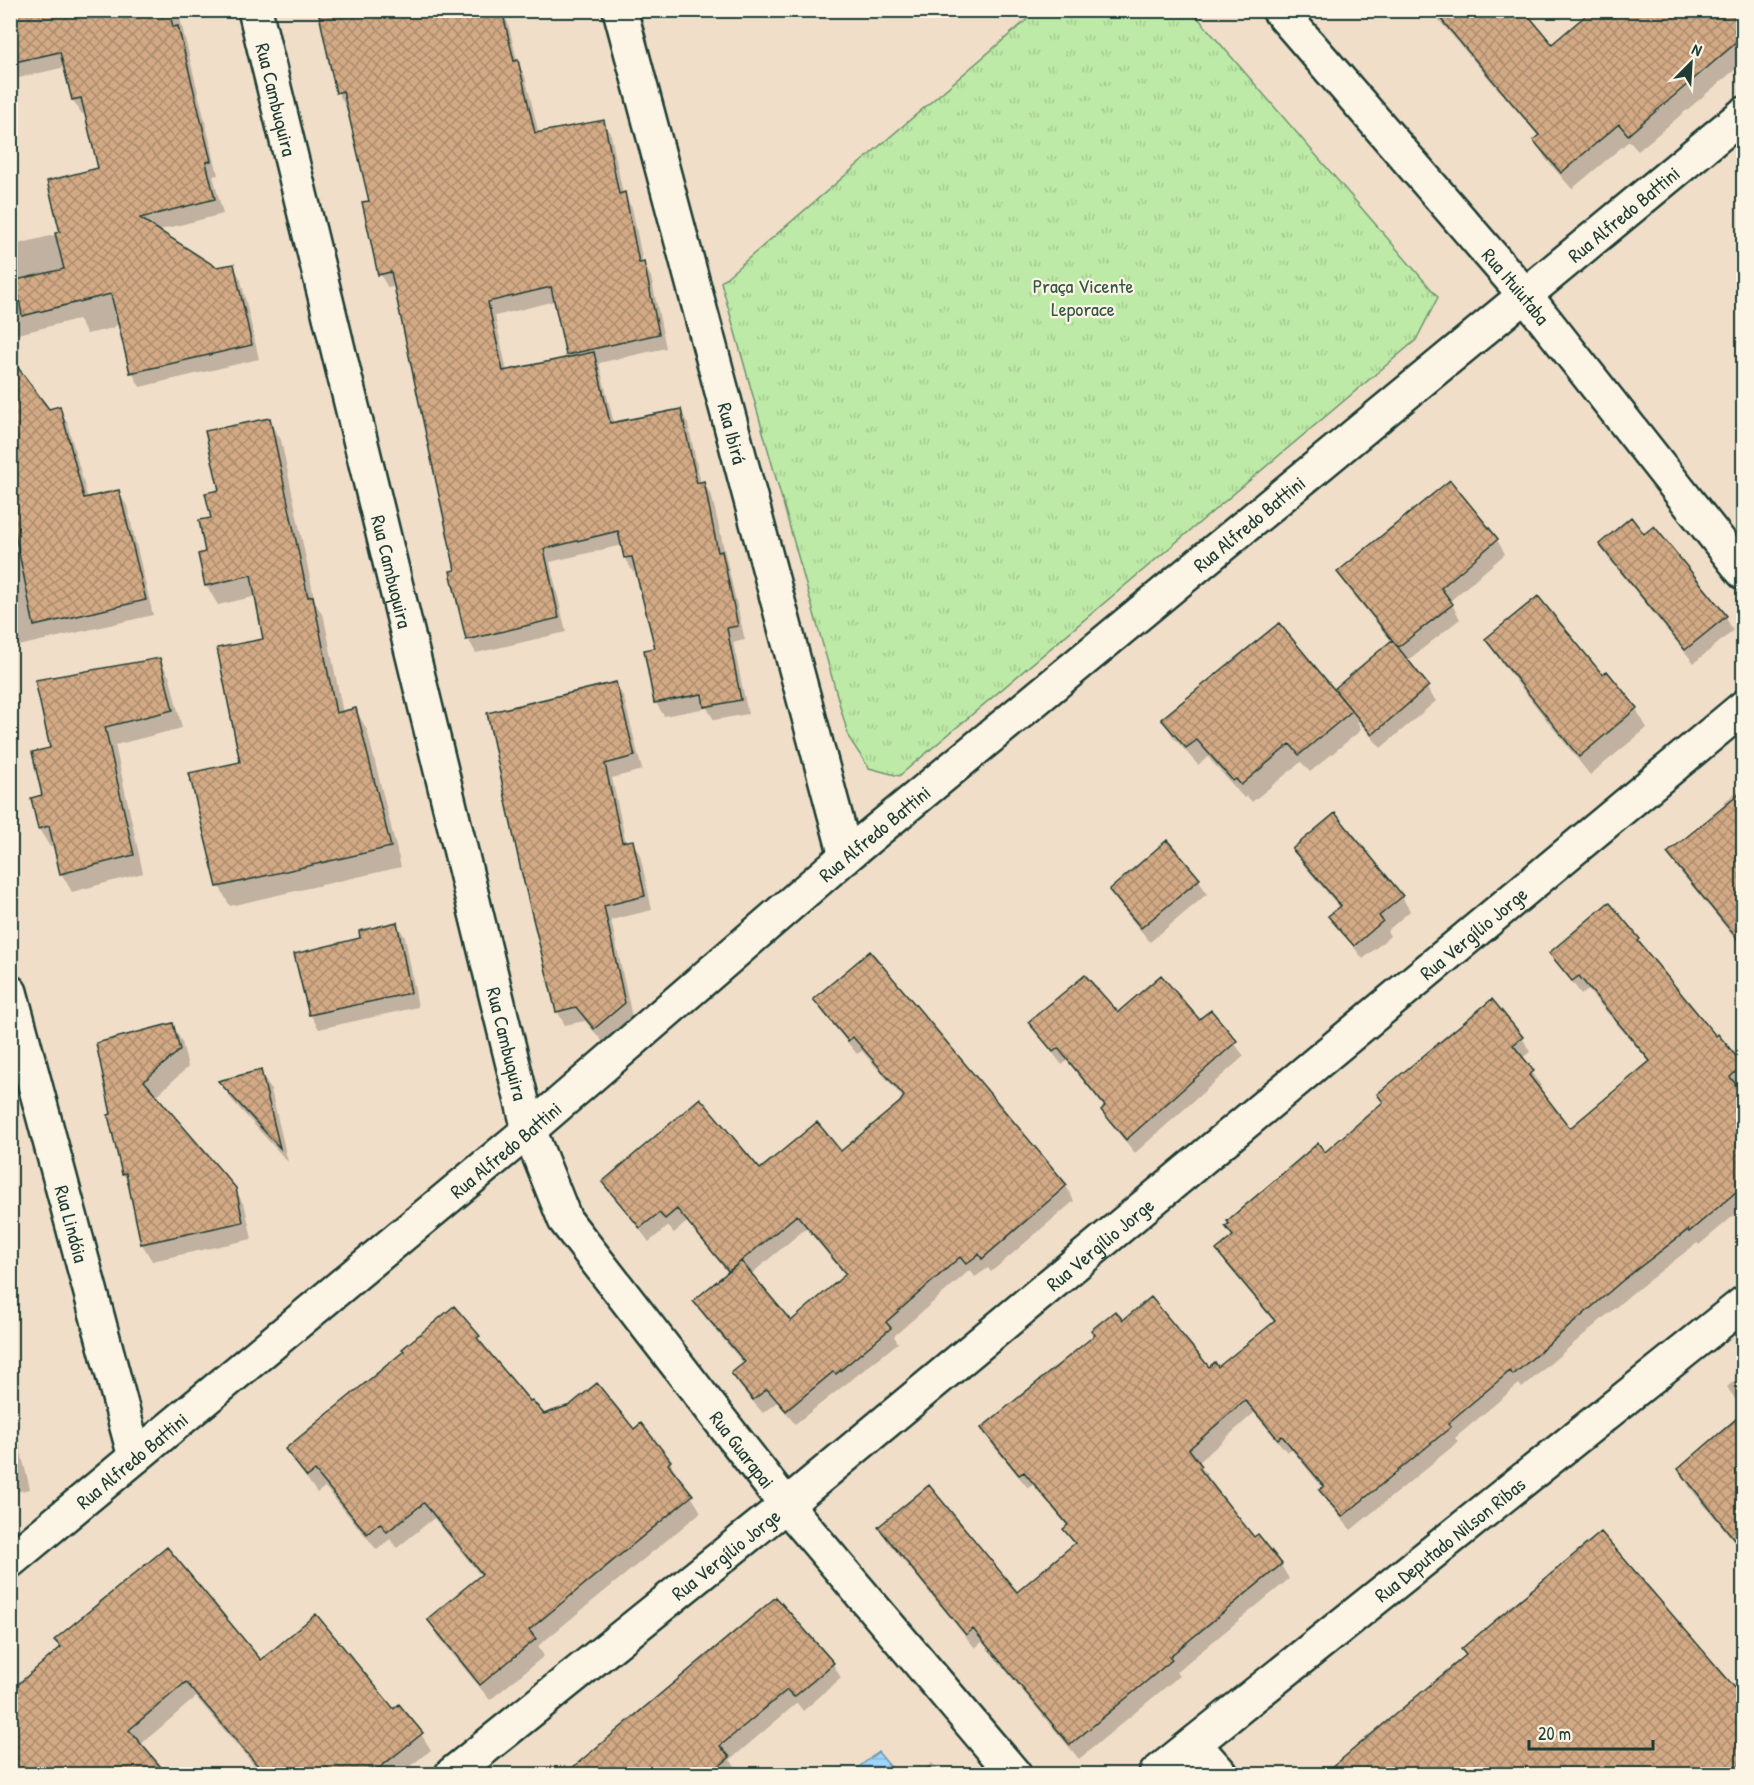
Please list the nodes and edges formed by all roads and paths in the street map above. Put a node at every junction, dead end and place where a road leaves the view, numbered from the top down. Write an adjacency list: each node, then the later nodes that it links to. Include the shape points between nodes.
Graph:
1 (255, 10): 10 (street, Rua Cambuquira)
2 (620, 10): 8 (street, Rua Ibirá)
3 (1279, 10): 5 (street, Rua Ituiutaba)
4 (1743, 114): 5 (street, Rua Alfredo Battini)
5 (1525, 295): 6 (street, Rua Ituiutaba); 8 (street, Rua Alfredo Battini)
6 (1743, 573)
7 (1743, 707): 13 (street, Rua Vergílio Jorge)
8 (846, 856): 10 (street, Rua Alfredo Battini)
9 (10, 992): 12 (street, Rua Lindóia)
10 (529, 1130): 12 (street, Rua Alfredo Battini); 13 (street, Rua Guarapai, via 565,1220)
11 (1743, 1303): 15 (street, Rua Deputado Nilson Ribas)
12 (135, 1457): 14 (street, Rua Alfredo Battini)
13 (786, 1504): 16 (street, Rua Vergílio Jorge); 17 (street, Rua Guarapai)
14 (10, 1561)
15 (1194, 1744): 18 (street, Rua Deputado Nilson Ribas); 19 (street)
16 (452, 1774)
17 (1014, 1774)
18 (1156, 1774)
19 (1221, 1774)

